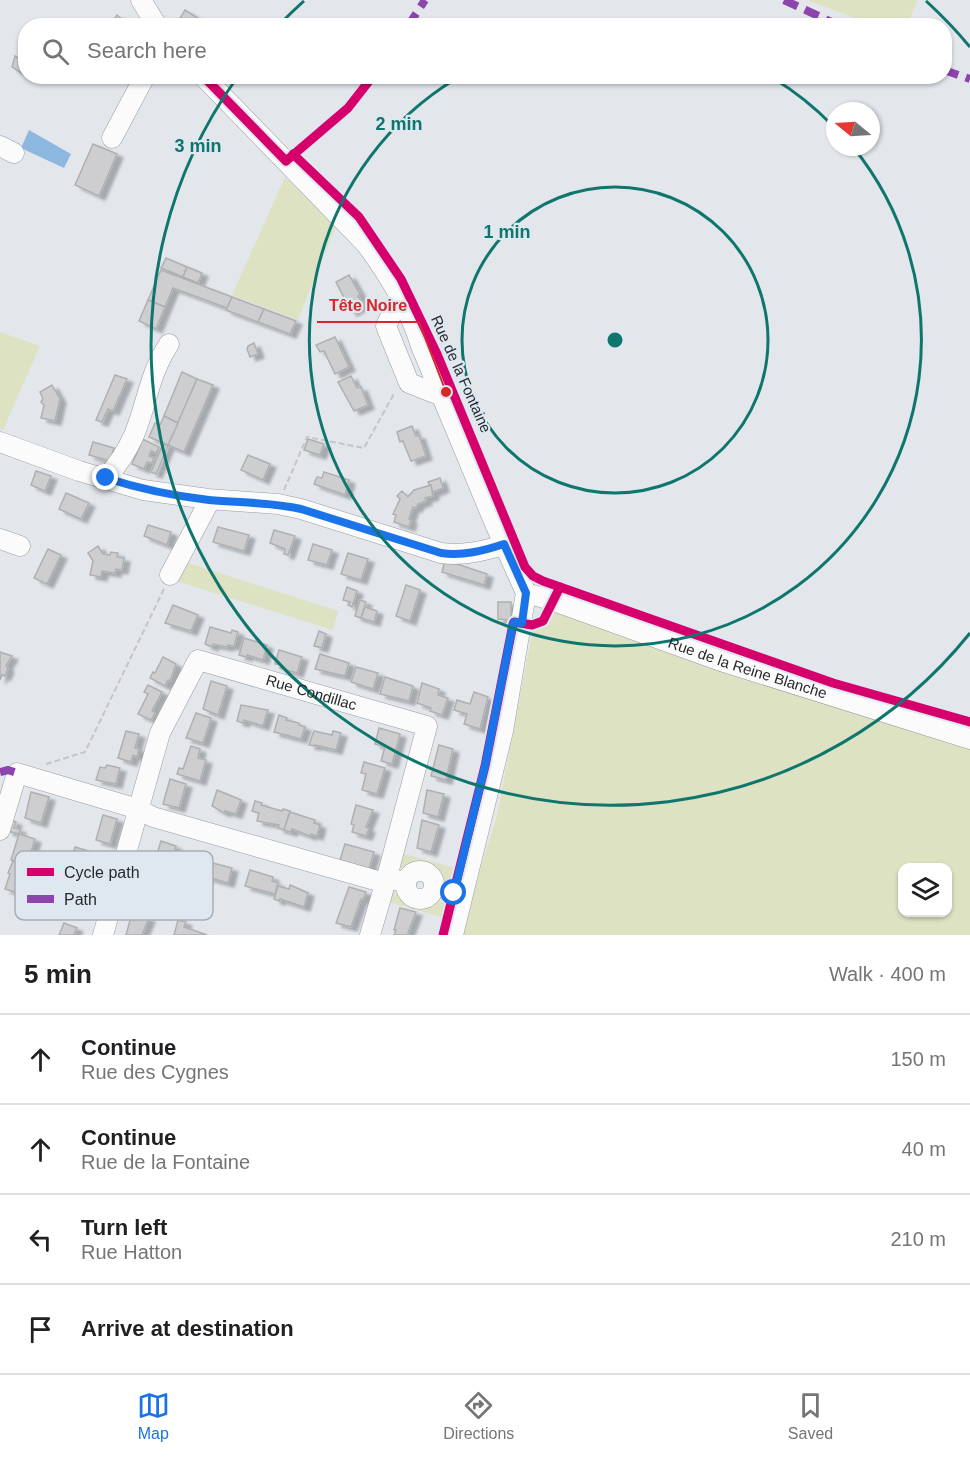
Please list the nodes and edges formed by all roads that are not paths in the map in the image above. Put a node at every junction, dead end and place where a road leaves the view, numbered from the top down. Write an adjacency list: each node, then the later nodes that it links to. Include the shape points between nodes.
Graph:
1 (141, 0): 2 (street)
2 (153, 18)
3 (141, 84): 5 (street)
4 (211, 84): 6 (street, Rue de la Fontaine, via 366,244)
5 (112, 138)
6 (400, 296): 8 (street, Rue de la Fontaine); 8 (street, via 386,326 405,375 409,383)
7 (169, 344): 10 (street, via 157,361 134,436)
8 (442, 396): 13 (street, Rue de la Fontaine)
9 (0, 442): 10 (street)
10 (106, 478): 11 (street, via 143,490)
11 (210, 500): 13 (street, via 301,509 454,555); 15 (street)
12 (0, 539): 14 (street)
13 (504, 544): 16 (street, Rue de la Fontaine)
14 (20, 546)
15 (170, 575)
16 (526, 593): 17 (street, Rue de la Reine Blanche, via 724,662); 22 (street, via 503,731)
17 (970, 739)
18 (137, 814): 19 (street, via 17,773); 20 (street); 21 (street, via 203,838 214,834); 21 (street, Rue Condillac, via 160,733 198,660 427,726)
19 (0, 830)
20 (127, 851)
21 (384, 884): 22 (street, via 406,883 414,872 423,871 434,880 434,889); 25 (street, Rue Condillac)
22 (464, 895): 26 (street)
23 (107, 920): 24 (street)
24 (103, 935)
25 (370, 935)
26 (453, 935)

